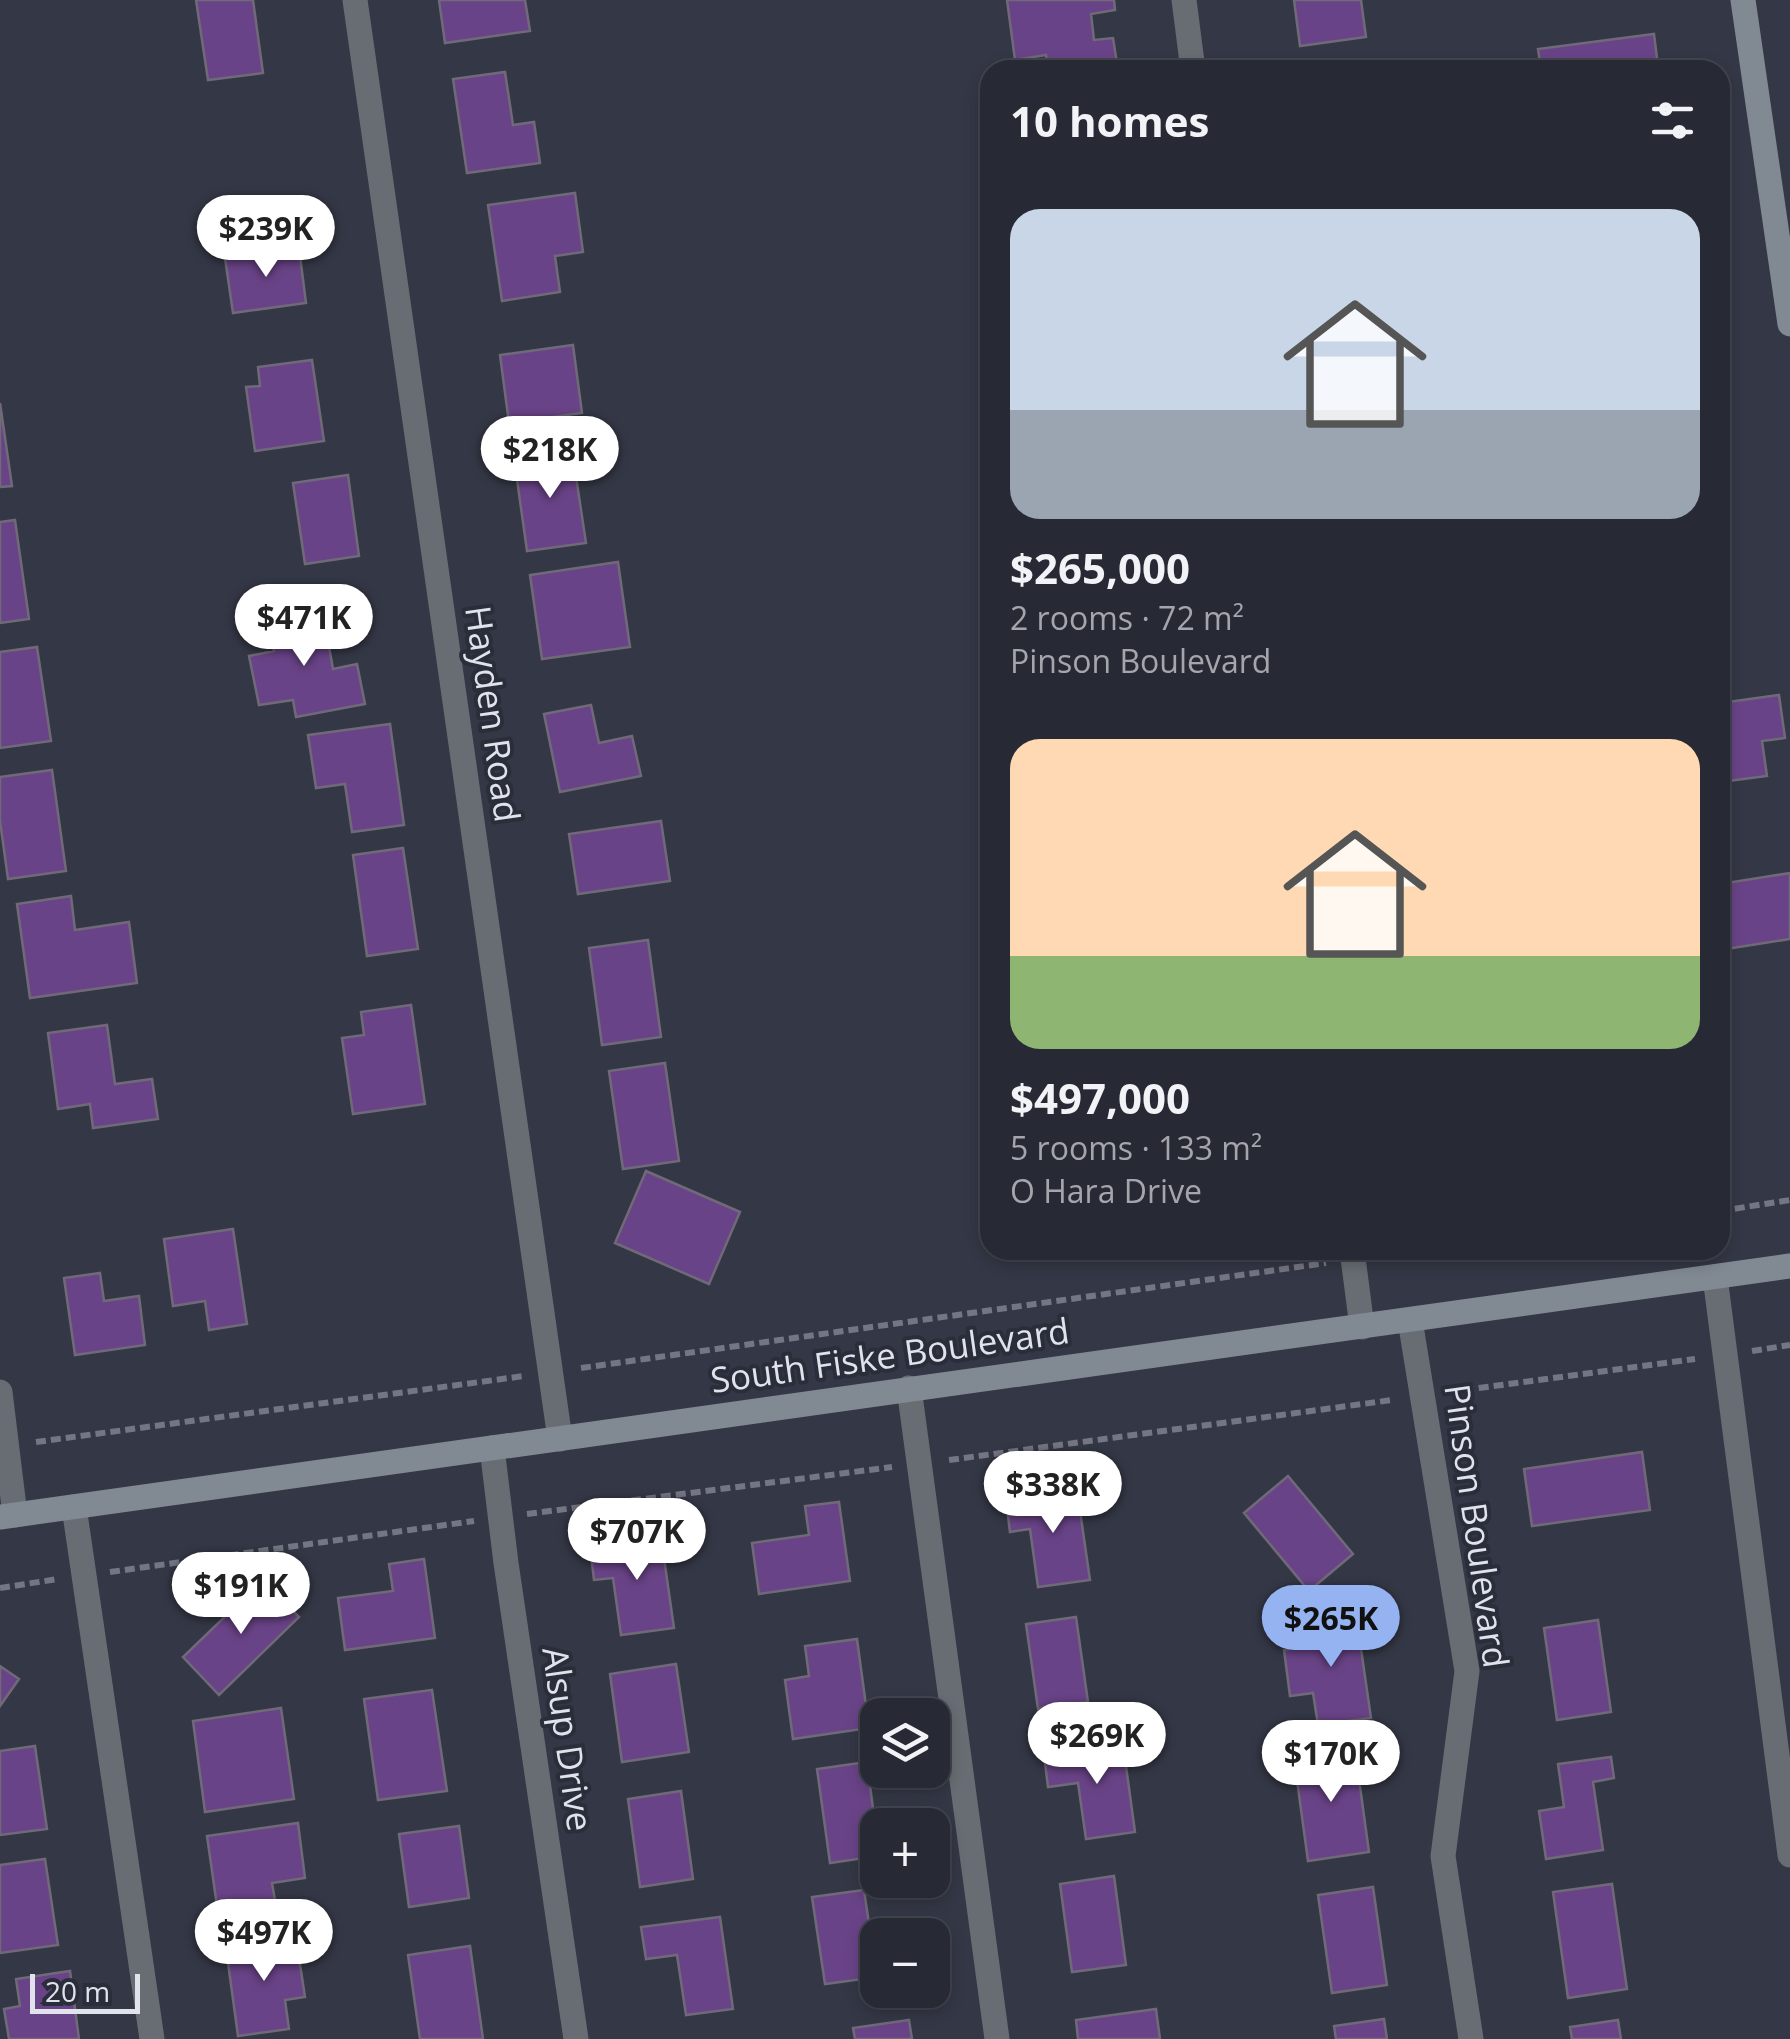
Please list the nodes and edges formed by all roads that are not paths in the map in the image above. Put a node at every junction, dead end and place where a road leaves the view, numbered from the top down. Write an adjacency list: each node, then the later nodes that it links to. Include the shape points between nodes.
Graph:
1 (355, 0): 13 (street, Hayden Road)
2 (1184, 0): 4 (street)
3 (1743, 0): 5 (main road)
4 (1192, 60)
5 (1790, 324)
6 (1353, 1260): 10 (street)
7 (1790, 1266): 8 (main road, South Fiske Boulevard)
8 (1715, 1276): 9 (main road, South Fiske Boulevard); 17 (street)
9 (1410, 1320): 10 (main road, South Fiske Boulevard); 21 (street, Pinson Boulevard, via 1466,1671 1443,1856)
10 (1362, 1327): 11 (main road, South Fiske Boulevard)
11 (909, 1388): 13 (main road, South Fiske Boulevard); 20 (street)
12 (0, 1392): 16 (street)
13 (560, 1439): 14 (main road, South Fiske Boulevard)
14 (492, 1448): 15 (main road, South Fiske Boulevard); 19 (street, Alsup Drive)
15 (74, 1507): 16 (main road, South Fiske Boulevard); 18 (street)
16 (8, 1516)
17 (1790, 1855)
18 (152, 2039)
19 (576, 2039)
20 (997, 2039)
21 (1471, 2039)

